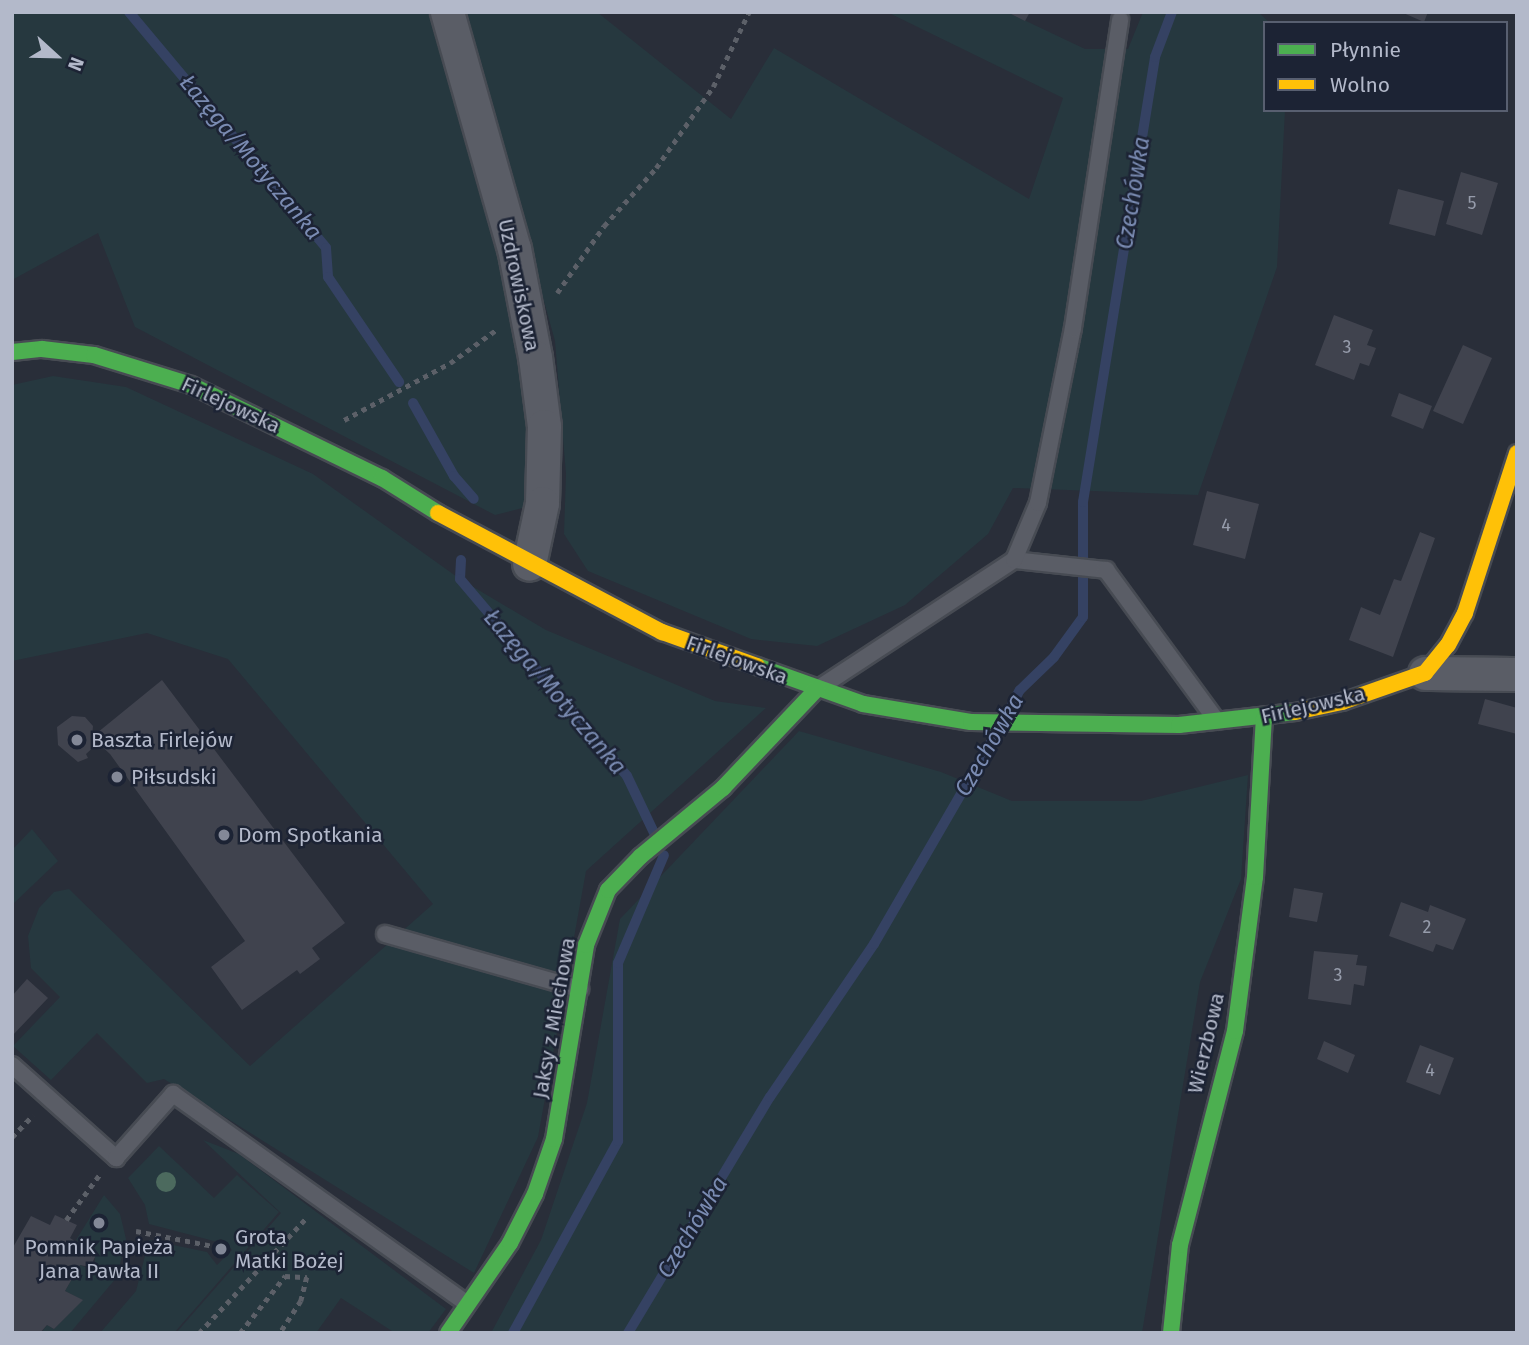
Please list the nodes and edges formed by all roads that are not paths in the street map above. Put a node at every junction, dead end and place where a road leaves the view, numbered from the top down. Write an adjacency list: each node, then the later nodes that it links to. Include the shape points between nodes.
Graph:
1 (447, 12): 6 (street, Uzdrowiskowa, via 528,316 544,426 542,503)
2 (1120, 20): 5 (lane, via 1060,395 1038,503)
3 (12, 352): 6 (street, Firlejowska, via 41,349 94,355 191,385 382,478)
4 (1517, 453): 7 (street, via 1465,613)
5 (1014, 560): 9 (lane); 11 (lane, via 1107,570)
6 (529, 564): 9 (street, Firlejowska, via 662,632)
7 (1426, 673): 8 (street, Firlejowska); 10 (street, Firlejowska, via 1342,702)
8 (1517, 674)
9 (817, 689): 11 (street, Firlejowska, via 908,714 971,722); 13 (street, Jaksy z Miechowa, via 723,788 641,856 608,890 592,924)
10 (1264, 719): 11 (street, Firlejowska); 17 (street, Wierzbowa, via 1255,877 1235,1031 1180,1245)
11 (1217, 721)
12 (385, 934): 13 (lane)
13 (580, 989): 15 (street, Jaksy z Miechowa, via 554,1139 535,1194)
14 (12, 1065): 15 (lane, via 116,1158 173,1094)
15 (469, 1306): 16 (street, Jaksy z Miechowa)
16 (448, 1333)
17 (1171, 1333)

